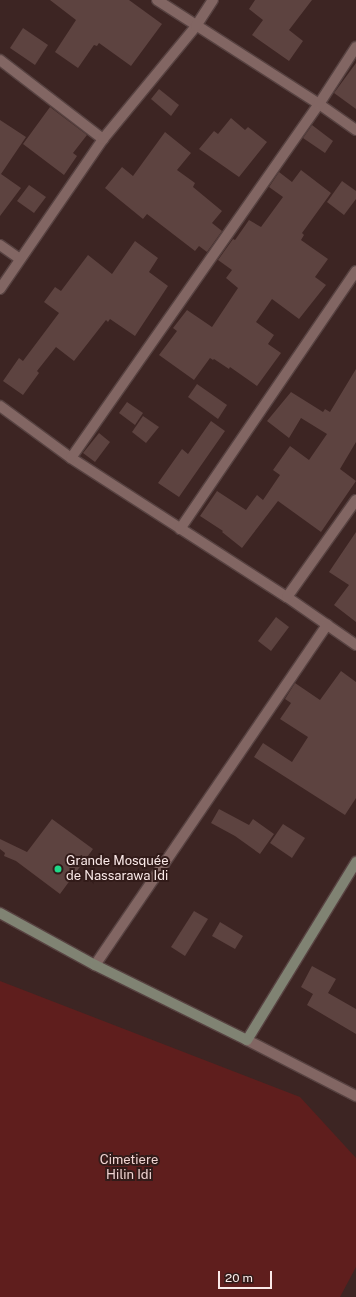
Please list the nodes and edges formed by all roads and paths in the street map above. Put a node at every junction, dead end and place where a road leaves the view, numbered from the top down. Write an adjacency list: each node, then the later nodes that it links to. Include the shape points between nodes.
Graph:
1 (157, 0): 3 (street)
2 (213, 0): 3 (street)
3 (196, 26): 6 (street); 8 (street)
4 (356, 47): 6 (street)
5 (0, 60): 8 (street)
6 (318, 104): 7 (street); 14 (street)
7 (356, 130)
8 (103, 139): 10 (street)
9 (0, 245): 10 (street)
10 (20, 259): 12 (street)
11 (356, 271): 16 (street)
12 (0, 289)
13 (0, 406): 14 (street)
14 (71, 458): 16 (street)
15 (356, 500): 17 (street)
16 (180, 529): 17 (street)
17 (287, 597): 18 (street)
18 (327, 625): 19 (street); 22 (street)
19 (356, 645)
20 (356, 862): 23 (street)
21 (0, 913): 22 (street)
22 (95, 965): 23 (street)
23 (246, 1040): 24 (street)
24 (356, 1096)

